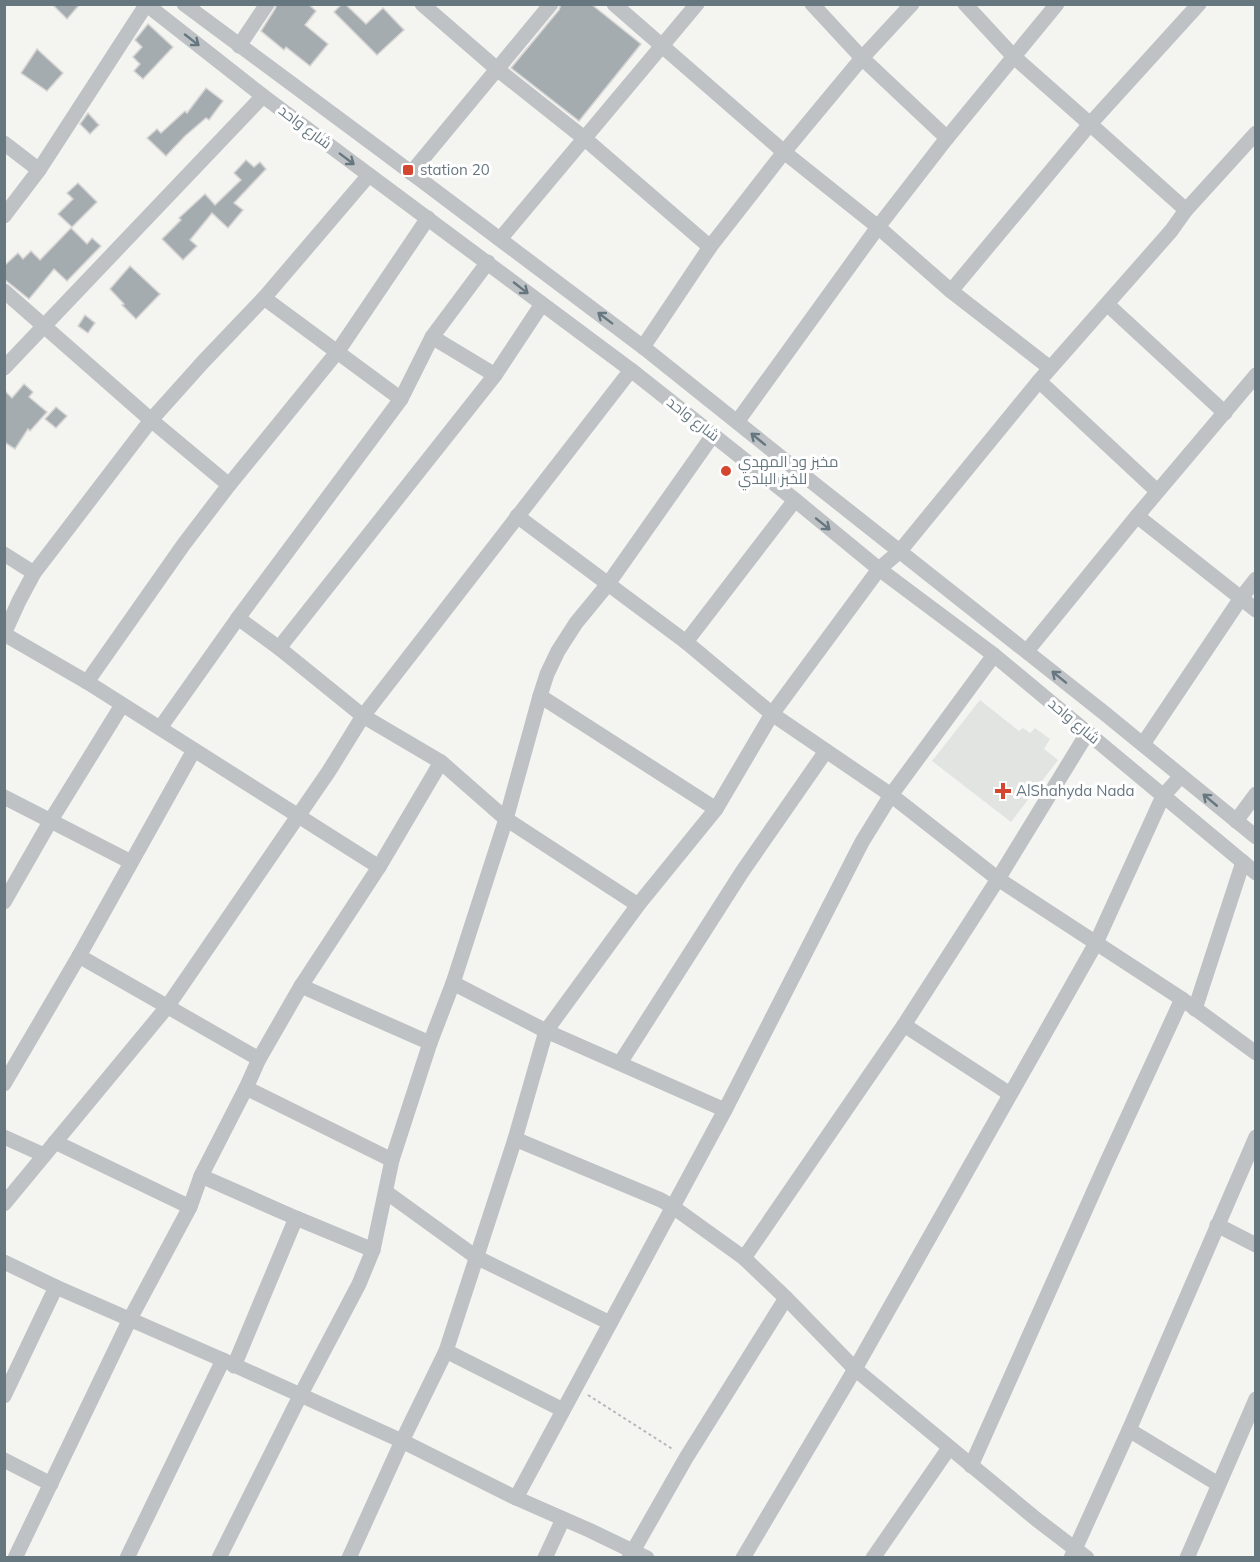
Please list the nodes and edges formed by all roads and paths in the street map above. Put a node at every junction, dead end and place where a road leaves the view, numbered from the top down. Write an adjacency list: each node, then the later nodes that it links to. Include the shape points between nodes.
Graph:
1 (184, 4): 14 (street, شارع واحد)
2 (267, 4): 14 (street)
3 (422, 4): 17 (street)
4 (551, 4): 17 (street)
5 (614, 4): 13 (street)
6 (697, 4): 13 (street)
7 (812, 4): 16 (street)
8 (912, 4): 16 (street)
9 (965, 4): 15 (street)
10 (1057, 4): 15 (street)
11 (1199, 4): 19 (street)
12 (146, 5): 18 (street, شارع واحد, one-way to 18); 25 (street)
13 (662, 45): 21 (street); 24 (street)
14 (239, 46): 26 (street, شارع واحد)
15 (1014, 57): 19 (street); 22 (street)
16 (862, 58): 22 (street); 24 (street)
17 (497, 69): 21 (street); 26 (street)
18 (263, 96): 27 (street, شارع واحد, one-way to 27); 40 (street)
19 (1090, 124): 28 (street); 36 (street)
20 (1256, 133): 28 (street)
21 (584, 138): 32 (street); 33 (street)
22 (947, 138): 31 (street)
23 (4, 143): 25 (street)
24 (784, 152): 31 (street); 33 (street)
25 (39, 170): 29 (street)
26 (411, 173): 32 (street, شارع واحد)
27 (369, 175): 30 (street, شارع واحد); 37 (street)
28 (1186, 210): 39 (street)
29 (4, 216)
30 (428, 218): 34 (street, شارع واحد); 43 (street)
31 (878, 227): 36 (street); 53 (street)
32 (500, 240): 42 (street, شارع واحد, one-way to 32)
33 (710, 247): 42 (street)
34 (488, 262): 38 (street, شارع واحد, one-way to 38); 41 (street)
35 (4, 291): 40 (street)
36 (951, 291): 45 (street)
37 (264, 298): 43 (street); 52 (street)
38 (542, 304): 46 (street, شارع واحد); 47 (street)
39 (1107, 304): 45 (street); 51 (street)
40 (45, 326): 44 (street); 52 (street)
41 (432, 337): 47 (street); 50 (street)
42 (643, 347): 53 (street, شارع واحد)
43 (338, 351): 50 (street); 55 (street)
44 (4, 368)
45 (1050, 368): 49 (street)
46 (631, 370): 54 (street, شارع واحد); 58 (street)
47 (495, 375): 70 (street)
48 (1256, 375): 51 (street)
49 (1039, 381): 56 (street); 60 (street)
50 (401, 399): 68 (street)
51 (1225, 413): 56 (street)
52 (151, 420): 55 (street); 63 (street)
53 (737, 422): 60 (street, شارع واحد, one-way to 53)
54 (713, 435): 57 (street, شارع واحد); 65 (street)
55 (229, 485): 73 (street)
56 (1157, 491): 59 (street)
57 (795, 500): 62 (street, شارع واحد, one-way to 62); 69 (street)
58 (517, 516): 65 (street); 77 (street)
59 (1137, 516): 66 (street); 71 (street)
60 (900, 551): 62 (street); 71 (street, شارع واحد)
61 (4, 554): 63 (street)
62 (879, 569): 72 (street, شارع واحد); 76 (street)
63 (34, 573): 73 (street, via 4,634)
64 (1256, 579): 66 (street)
65 (608, 584): 69 (street); 74 (street, via 558,651)
66 (1241, 598): 67 (street); 80 (street)
67 (1256, 610)
68 (238, 618): 70 (street); 78 (street)
69 (686, 642): 76 (street)
70 (279, 648): 77 (street)
71 (1027, 651): 80 (street, شارع واحد, one-way to 71)
72 (994, 655): 79 (street, شارع واحد); 86 (street)
73 (87, 682): 75 (street)
74 (540, 696): 89 (street); 91 (street)
75 (122, 705): 78 (street); 92 (street)
76 (772, 714): 82 (street); 89 (street)
77 (363, 716): 83 (street); 90 (street)
78 (160, 728): 81 (street)
79 (1088, 732): 87 (street, شارع واحد); 99 (street)
80 (1143, 744): 84 (street, شارع واحد)
81 (194, 750): 90 (street); 95 (street)
82 (826, 751): 86 (street); 114 (street, via 742,872)
83 (441, 762): 91 (street); 97 (street)
84 (1181, 776): 87 (street); 93 (street, شارع واحد, one-way to 84)
85 (1256, 794): 93 (street)
86 (891, 795): 99 (street); 118 (street, via 861,842)
87 (1163, 796): 96 (street, شارع واحد); 102 (street)
88 (4, 797): 92 (street)
89 (716, 809): 101 (street)
90 (297, 816): 97 (street); 107 (street)
91 (506, 819): 101 (street); 104 (street)
92 (51, 820): 95 (street); 100 (street)
93 (1236, 821): 94 (street, شارع واحد)
94 (1256, 837)
95 (131, 862): 103 (street)
96 (1243, 862): 98 (street, شارع واحد); 108 (street)
97 (379, 867): 105 (street)
98 (1256, 873)
99 (998, 879): 102 (street); 109 (street)
100 (4, 902)
101 (638, 905): 110 (street)
102 (1096, 943): 106 (street); 117 (street)
103 (79, 956): 107 (street); 115 (street)
104 (453, 983): 110 (street); 111 (street)
105 (301, 986): 111 (street); 113 (street)
106 (1182, 999): 108 (street); 154 (street)
107 (166, 1007): 113 (street); 122 (street)
108 (1195, 1009): 112 (street)
109 (904, 1025): 117 (street); 135 (street)
110 (546, 1031): 114 (street); 121 (street)
111 (430, 1043): 124 (street)
112 (1256, 1053)
113 (259, 1059): 116 (street)
114 (620, 1063): 118 (street)
115 (4, 1084)
116 (246, 1088): 124 (street); 125 (street)
117 (1010, 1094): 143 (street)
118 (725, 1110): 128 (street)
119 (4, 1137): 123 (street)
120 (1256, 1137): 131 (street)
121 (515, 1138): 128 (street); 134 (street)
122 (55, 1142): 123 (street); 129 (street)
123 (44, 1155): 127 (street)
124 (392, 1160): 126 (street)
125 (201, 1176): 129 (street); 130 (street)
126 (386, 1192): 133 (street); 134 (street)
127 (4, 1204)
128 (673, 1207): 135 (street); 140 (street)
129 (190, 1208): 139 (street)
130 (296, 1218): 133 (street); 142 (street)
131 (1217, 1225): 132 (street); 149 (street)
132 (1256, 1245)
133 (373, 1250): 146 (street)
134 (476, 1257): 140 (street); 141 (street)
135 (744, 1258): 138 (street)
136 (4, 1262): 137 (street)
137 (56, 1287): 139 (street); 145 (street)
138 (786, 1298): 143 (street); 152 (street)
139 (130, 1319): 142 (street); 155 (street)
140 (610, 1323): 144 (street)
141 (446, 1351): 148 (street); 150 (street)
142 (228, 1363): 146 (street); 162 (street)
143 (855, 1369): 151 (street); 166 (street)
144 (576, 1387): 148 (street); 152 (path)
145 (4, 1396)
146 (300, 1396): 150 (street); 163 (street)
147 (1256, 1400): 156 (street)
148 (563, 1410): 157 (street)
149 (1129, 1430): 156 (street); 159 (street)
150 (402, 1441): 157 (street); 164 (street)
151 (949, 1448): 154 (street); 167 (street)
152 (686, 1458): 160 (street)
153 (4, 1460): 155 (street)
154 (971, 1466): 159 (street)
155 (51, 1484): 161 (street)
156 (1218, 1484): 168 (street)
157 (516, 1498): 158 (street)
158 (563, 1519): 160 (street); 165 (street)
159 (1078, 1554)
160 (636, 1555)
161 (15, 1557)
162 (127, 1557)
163 (219, 1557)
164 (349, 1557)
165 (545, 1557)
166 (743, 1557)
167 (873, 1557)
168 (1187, 1557)

